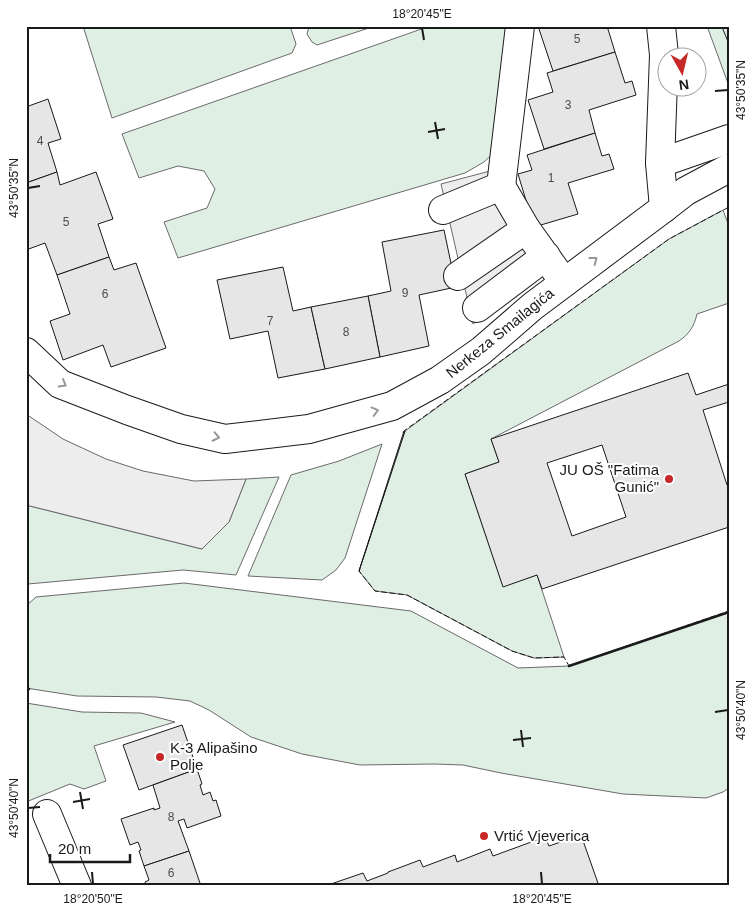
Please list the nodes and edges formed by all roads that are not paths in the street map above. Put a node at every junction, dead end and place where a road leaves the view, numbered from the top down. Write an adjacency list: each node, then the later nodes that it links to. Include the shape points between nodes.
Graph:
1 (520, 26): 6 (street)
2 (661, 26): 4 (street, via 664,55)
3 (729, 139): 4 (street)
4 (660, 163): 7 (street)
5 (729, 168): 7 (street, Nerkeza Smailagića, via 686,191)
6 (501, 186): 8 (street); 9 (street)
7 (664, 208): 12 (street, Nerkeza Smailagića, one-way to 7)
8 (442, 210)
9 (526, 229): 10 (street); 11 (street)
10 (546, 256): 12 (street); 13 (street)
11 (458, 276)
12 (564, 282): 14 (street, Nerkeza Smailagića, one-way to 12, via 60,384 180,429 224,439 310,429 392,406 440,380 481,351)
13 (477, 308)
14 (26, 352)
15 (47, 814): 16 (street)
16 (77, 886)

